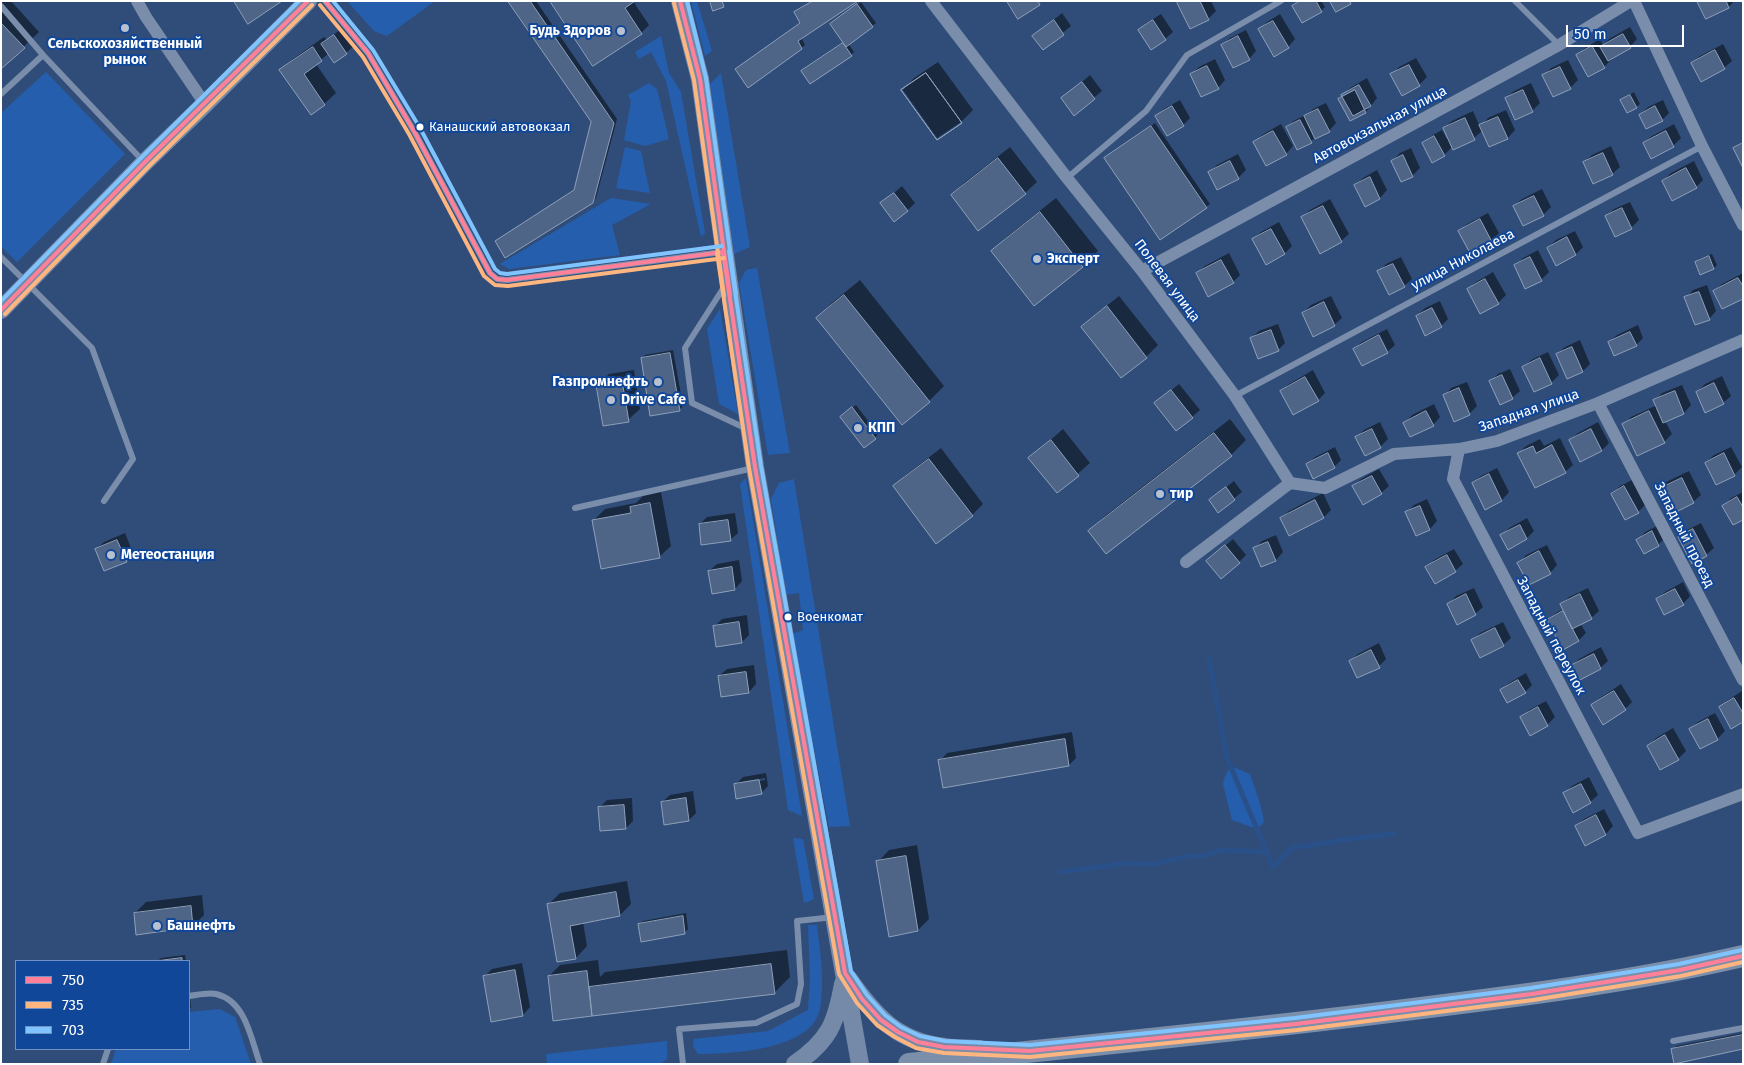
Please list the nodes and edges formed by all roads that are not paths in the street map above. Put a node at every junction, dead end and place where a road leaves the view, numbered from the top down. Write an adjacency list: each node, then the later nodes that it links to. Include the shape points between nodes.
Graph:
1 (137, 1): 13 (street)
2 (308, 1): 13 (main road)
3 (325, 1): 18 (lane, via 368,53 490,273 497,279)
4 (680, 1): 18 (main road, via 700,79)
5 (1281, 1): 16 (lane, via 1187,55 1146,111)
6 (1515, 1): 10 (lane)
7 (1632, 1): 10 (street, Автовокзальная улица); 14 (street)
8 (937, 3): 16 (street, Полевая улица)
9 (1, 6): 11 (lane)
10 (1559, 45): 20 (street, Автовокзальная улица)
11 (43, 55): 12 (lane); 15 (lane)
12 (1, 94)
13 (205, 104): 15 (main road)
14 (1702, 146): 17 (street); 25 (lane, улица Николаева)
15 (145, 162): 22 (main road)
16 (1067, 178): 20 (street, Полевая улица)
17 (1743, 226)
18 (724, 252): 21 (main road)
19 (1, 257): 22 (lane)
20 (1142, 271): 25 (street, Полевая улица)
21 (728, 280): 27 (main road); 27 (lane, via 685,348 692,403)
22 (27, 284): 23 (main road); 31 (lane, via 92,348 133,458)
23 (1, 310)
24 (1743, 340): 26 (street, Западная улица)
25 (1235, 396): 30 (street, Полевая улица)
26 (1598, 403): 28 (street, Западная улица, via 1497,441); 34 (street, Западный проезд)
27 (750, 430): 29 (main road)
28 (1459, 449): 30 (street, Западная улица, via 1394,454 1325,488); 35 (street, Западный переулок, via 1453,479 1638,833)
29 (755, 467): 32 (lane); 36 (main road)
30 (1290, 483): 33 (street)
31 (104, 500)
32 (575, 508)
33 (1186, 562)
34 (1743, 680)
35 (1743, 794)
36 (835, 917): 38 (main road); 47 (lane, via 797,921 801,984 797,1004 756,1023 679,1028)
37 (1743, 956): 43 (highway, via 1680,970 1532,994)
38 (845, 973): 43 (main road, via 881,1020 918,1042); 48 (main road, via 838,1007 824,1040); 49 (main road)
39 (190, 996): 46 (lane, via 215,994 229,1000 242,1012)
40 (1743, 1028): 41 (lane)
41 (1673, 1041)
42 (108, 1050): 45 (lane)
43 (1024, 1058): 44 (highway)
44 (956, 1061): 50 (highway)
45 (103, 1064)
46 (260, 1064)
47 (683, 1064)
48 (795, 1064)
49 (860, 1064)
50 (909, 1064)

